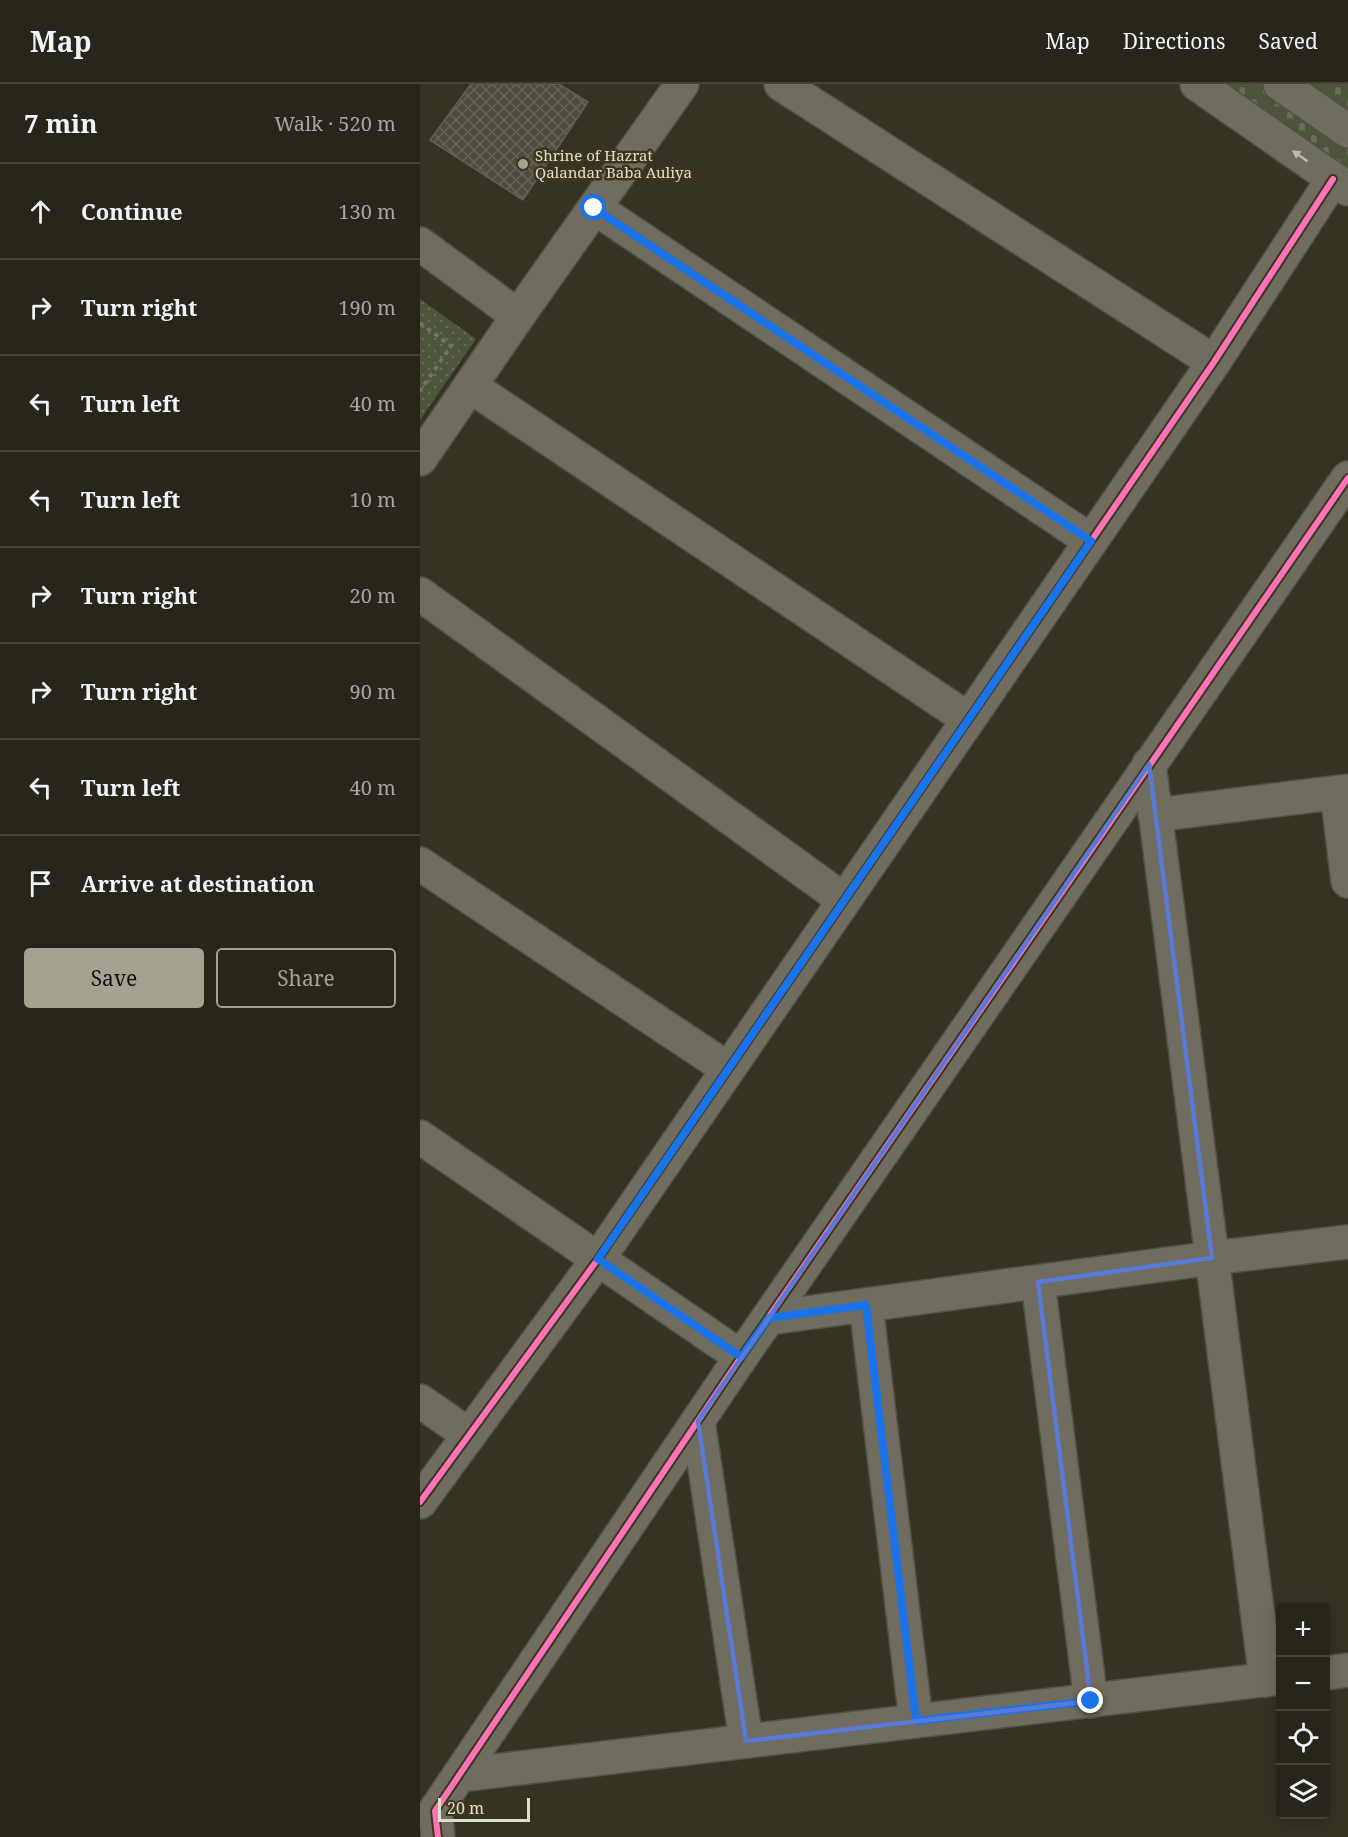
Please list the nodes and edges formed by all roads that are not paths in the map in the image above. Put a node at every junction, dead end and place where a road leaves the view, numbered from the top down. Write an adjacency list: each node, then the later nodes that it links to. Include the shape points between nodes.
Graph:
1 (682, 84): 7 (street)
2 (781, 84): 10 (street)
3 (1197, 84): 6 (street, one-way to 3)
4 (1281, 84): 5 (street)
5 (1348, 131)
6 (1341, 184): 10 (street)
7 (594, 208): 9 (street); 14 (street)
8 (420, 244): 9 (street)
9 (518, 316): 11 (street)
10 (1214, 362): 14 (street)
11 (470, 386): 12 (street); 16 (street)
12 (420, 459)
13 (1348, 478): 17 (street)
14 (1091, 541): 16 (street)
15 (420, 594): 22 (street)
16 (968, 719): 22 (street)
17 (1149, 764): 19 (street); 30 (street)
18 (1342, 792): 19 (street); 21 (street)
19 (1155, 815): 26 (street)
20 (420, 864): 23 (street)
21 (1348, 881)
22 (844, 900): 23 (street)
23 (728, 1070): 27 (street)
24 (420, 1137): 27 (street)
25 (1348, 1242): 26 (street)
26 (1212, 1258): 28 (street); 38 (street)
27 (598, 1259): 31 (street); 34 (street)
28 (1038, 1282): 29 (street); 39 (street)
29 (866, 1305): 30 (street); 40 (street)
30 (769, 1318): 31 (street)
31 (741, 1357): 33 (street)
32 (420, 1401): 34 (street)
33 (698, 1421): 41 (street); 42 (street)
34 (469, 1435): 35 (street)
35 (420, 1502)
36 (1348, 1670): 37 (street)
37 (1330, 1672)
38 (1273, 1679): 39 (street)
39 (1091, 1701): 40 (street)
40 (916, 1721): 41 (street)
41 (746, 1741): 42 (street)
42 (460, 1774): 43 (street, via 435,1810)
43 (438, 1837)

